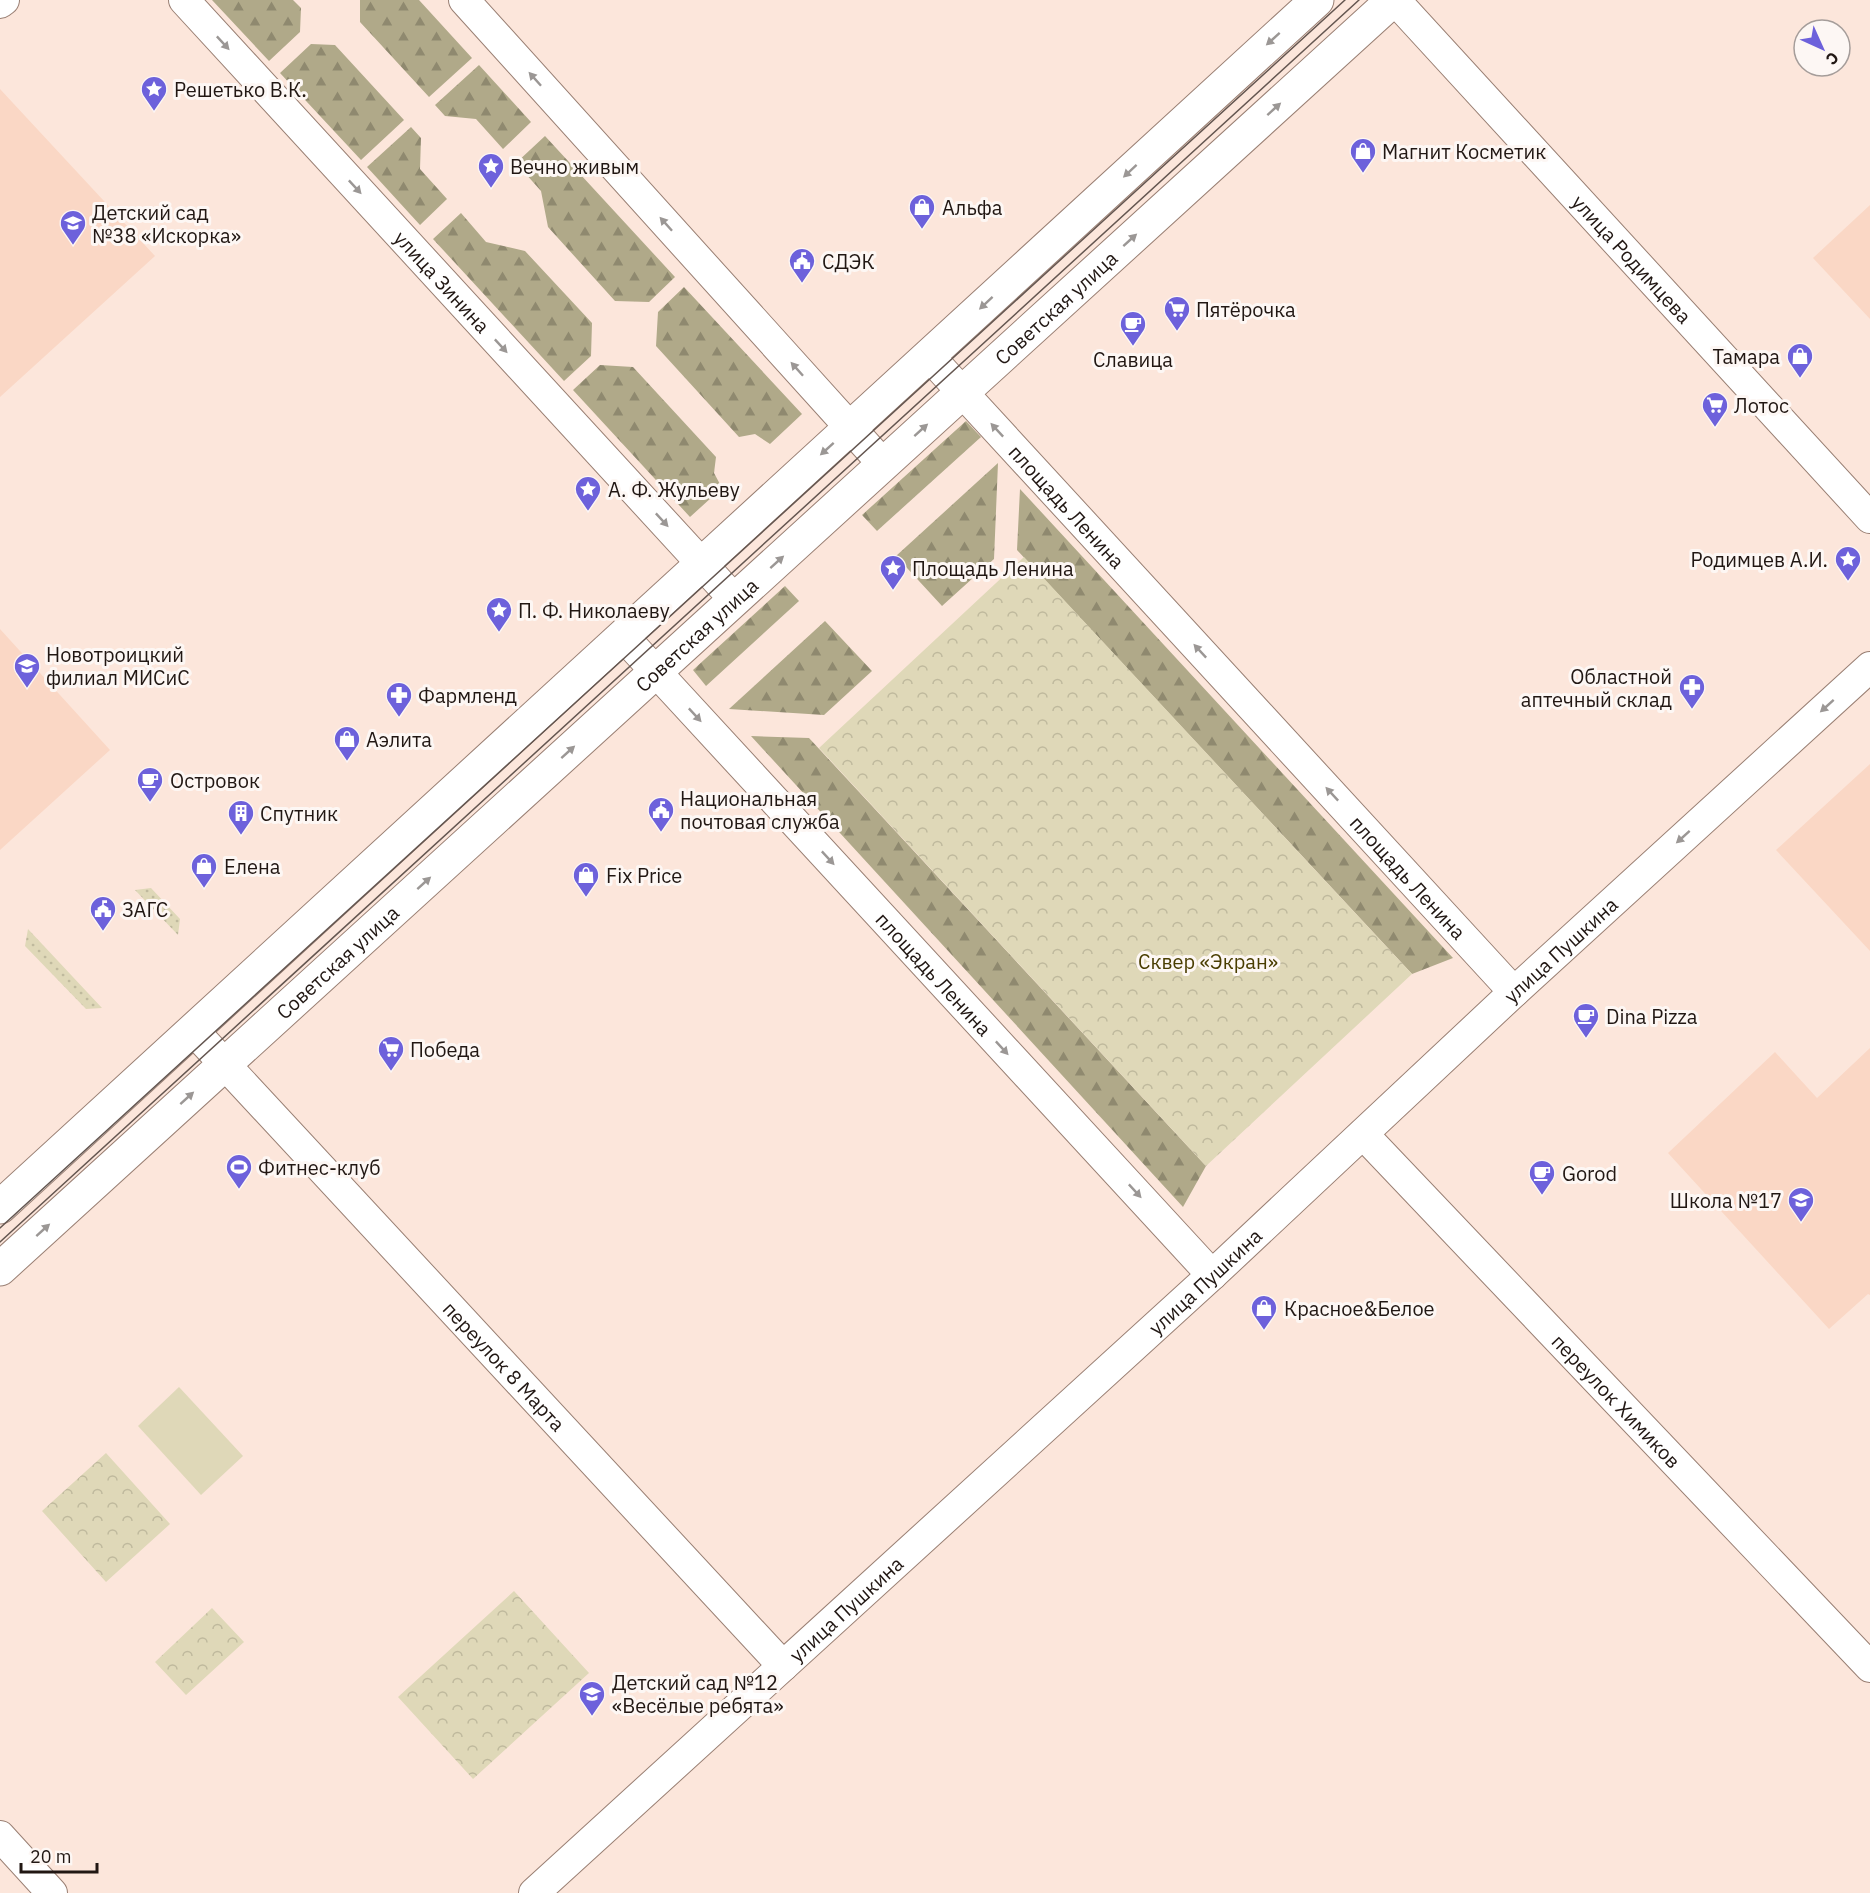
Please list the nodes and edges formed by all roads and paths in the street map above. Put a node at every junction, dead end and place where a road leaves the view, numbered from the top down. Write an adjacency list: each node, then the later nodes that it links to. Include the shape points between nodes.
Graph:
1 (4, 0): 6 (street)
2 (184, 0): 12 (street, улица Зинина, one-way to 12)
3 (464, 0): 9 (street, one-way to 3)
4 (1317, 0): 7 (main road, one-way to 7)
5 (1394, 0): 8 (main road, Советская улица, one-way to 5); 11 (street, улица Родимцева)
6 (0, 3)
7 (929, 356): 8 (street, площадь Ленина); 9 (main road)
8 (963, 392): 10 (main road, Советская улица, one-way to 8); 17 (street, площадь Ленина, one-way to 8)
9 (850, 428): 10 (street); 12 (main road, one-way to 12)
10 (883, 464): 13 (main road, Советская улица, one-way to 10)
11 (1870, 518)
12 (701, 564): 13 (street, улица Зинина); 14 (main road)
13 (735, 600): 16 (main road, Советская улица)
14 (623, 636): 16 (street, площадь Ленина); 18 (main road)
15 (1870, 667): 17 (street, улица Пушкина, one-way to 17)
16 (656, 672): 19 (main road, Советская улица, one-way to 16); 23 (street, площадь Ленина, one-way to 23)
17 (1514, 992): 20 (street, улица Пушкина)
18 (193, 1030): 19 (street, переулок 8 Марта); 21 (main road)
19 (225, 1064): 22 (main road, Советская улица, one-way to 19); 24 (street, переулок 8 Марта)
20 (1363, 1134): 23 (street, улица Пушкина); 25 (street, переулок Химиков)
21 (0, 1207)
22 (0, 1269)
23 (1212, 1275): 24 (street, улица Пушкина)
24 (783, 1666): 28 (street, улица Пушкина)
25 (1870, 1667)
26 (0, 1836): 27 (street)
27 (52, 1893)
28 (534, 1893)

